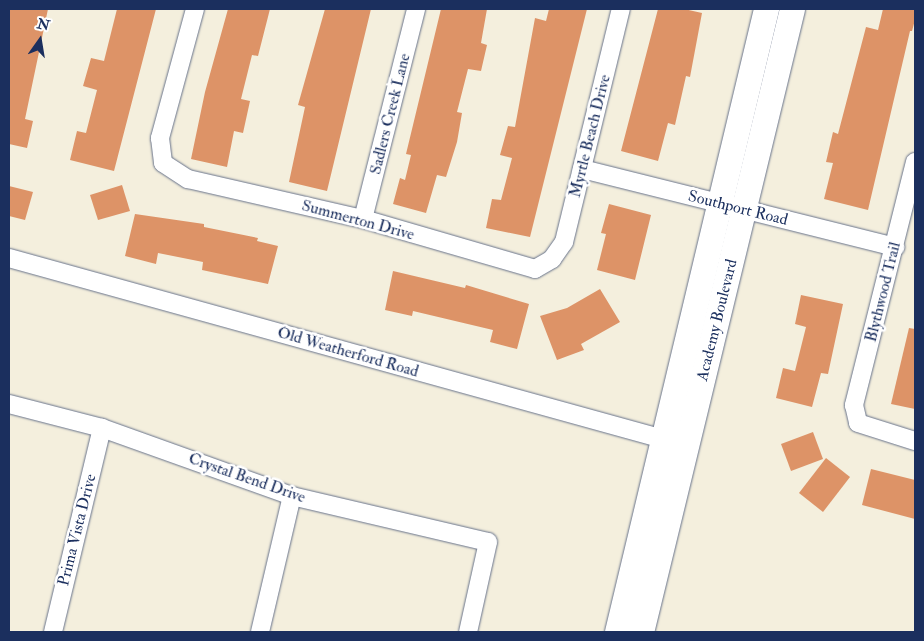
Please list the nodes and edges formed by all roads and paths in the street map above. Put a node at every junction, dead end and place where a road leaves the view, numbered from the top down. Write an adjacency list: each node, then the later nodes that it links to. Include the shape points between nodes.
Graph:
1 (195, 9): 10 (street, Summerton Drive, via 160,138 163,163 188,179)
2 (416, 9): 10 (street, Sadlers Creek Lane)
3 (621, 9): 7 (street, Myrtle Beach Drive)
4 (766, 9): 8 (main road, Academy Boulevard)
5 (792, 9): 9 (main road, Academy Boulevard)
6 (915, 162): 11 (street, Blythwood Trail)
7 (582, 168): 8 (street, Southport Road); 13 (street, Myrtle Beach Drive, via 564,242)
8 (719, 203): 9 (street, Southport Road); 16 (main road, Academy Boulevard)
9 (744, 209): 11 (street, Southport Road); 18 (main road, Academy Boulevard)
10 (364, 219): 13 (street, Summerton Drive, via 535,269)
11 (895, 247): 17 (street, Blythwood Trail, via 854,405 858,422)
12 (9, 258): 16 (street, Old Weatherford Road)
13 (552, 259)
14 (9, 404): 15 (street, Crystal Bend Drive)
15 (102, 428): 19 (street, Crystal Bend Drive); 20 (street, Prima Vista Drive)
16 (661, 439): 18 (street, Old Weatherford Road); 23 (main road, Academy Boulevard)
17 (915, 441)
18 (686, 446): 24 (main road, Academy Boulevard)
19 (292, 496): 21 (street); 22 (street, Crystal Bend Drive, via 488,542)
20 (53, 632)
21 (260, 632)
22 (468, 632)
23 (617, 632)
24 (642, 632)

